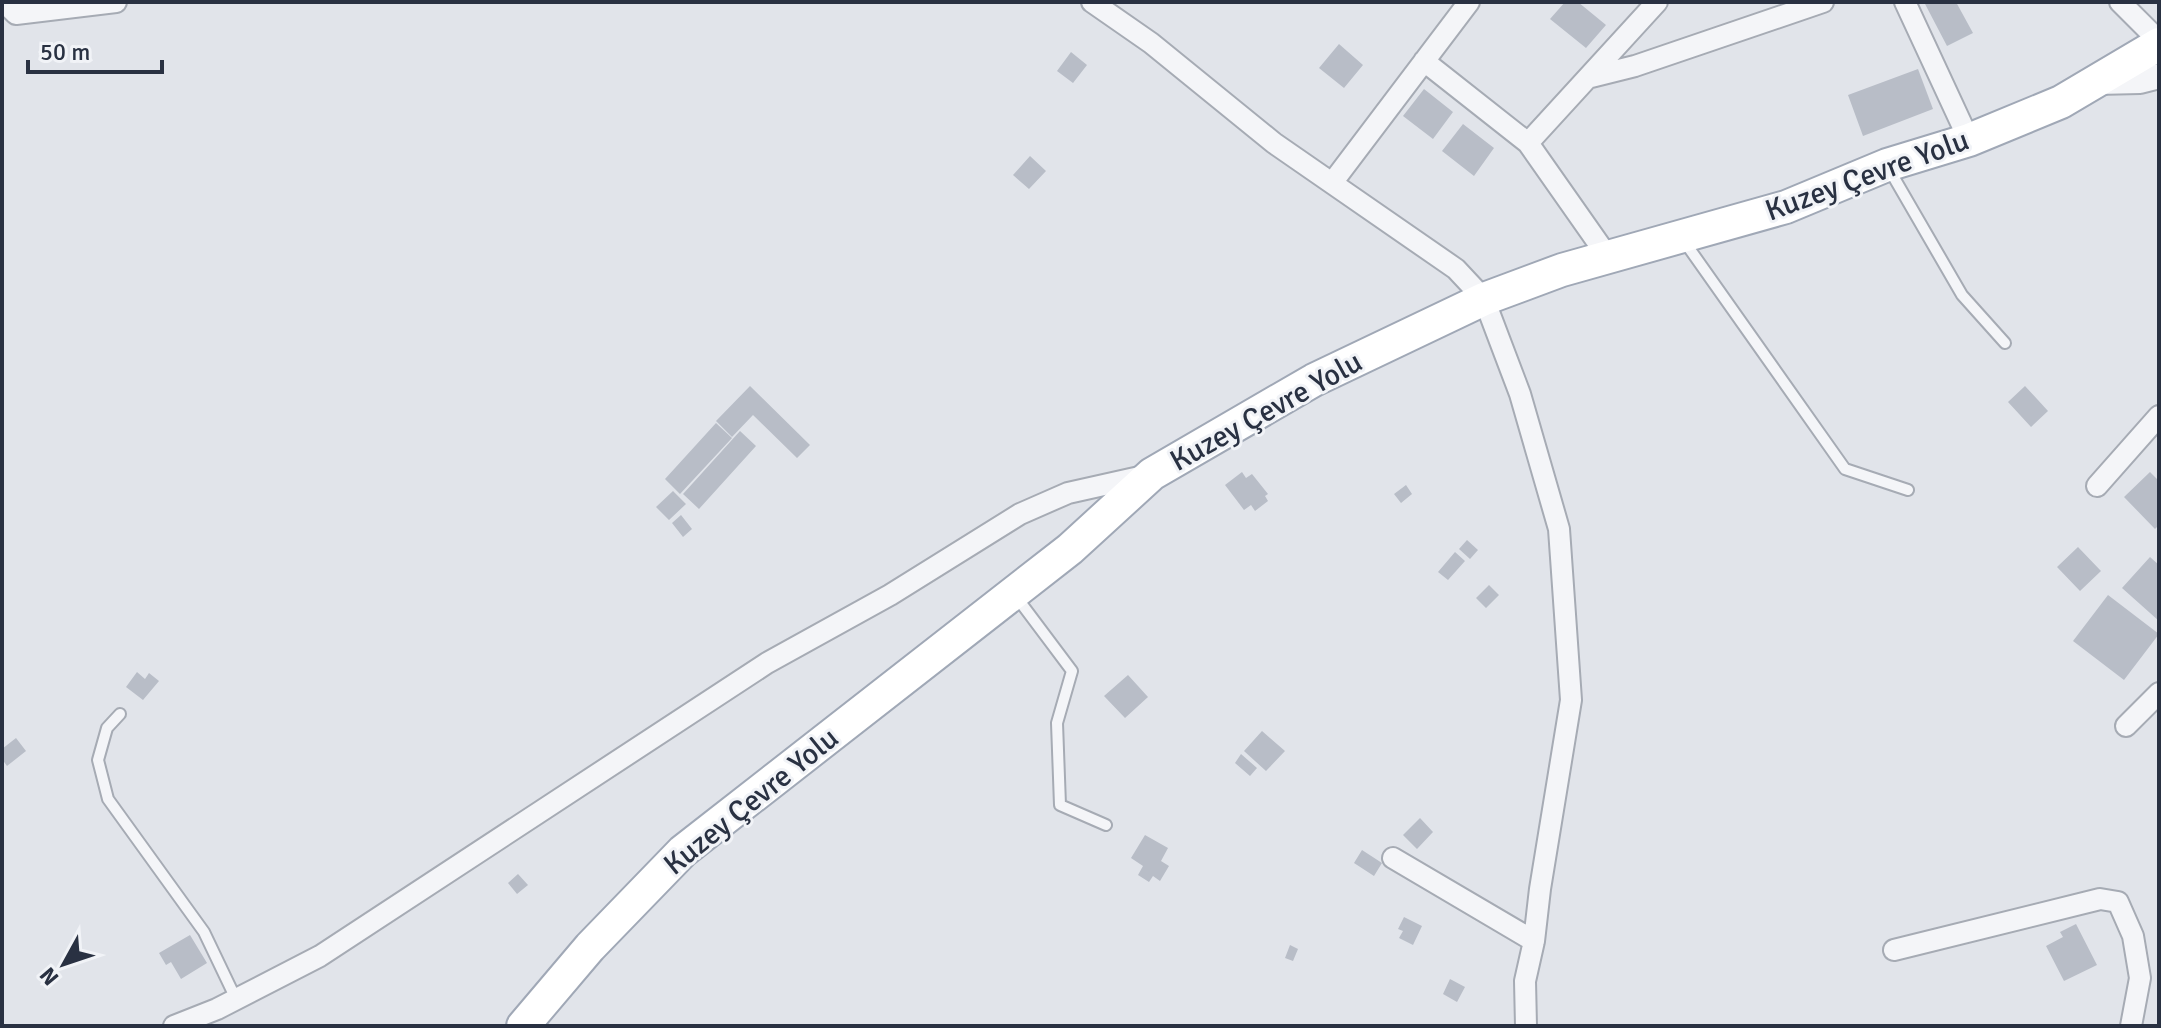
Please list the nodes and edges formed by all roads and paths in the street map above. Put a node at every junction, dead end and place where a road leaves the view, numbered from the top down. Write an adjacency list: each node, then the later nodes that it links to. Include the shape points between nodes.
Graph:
1 (4, 2): 2 (street, via 16,14)
2 (116, 2)
3 (1092, 2): 17 (street)
4 (1469, 2): 10 (street)
5 (1657, 2): 12 (street)
6 (1823, 2): 12 (street)
7 (1905, 2): 14 (street)
8 (2120, 2): 9 (street)
9 (2159, 42): 13 (main road, Kuzey Çevre Yolu)
10 (1424, 61): 15 (street); 17 (street)
11 (2159, 76): 13 (street)
12 (1591, 77): 15 (street)
13 (2097, 82): 14 (main road, Kuzey Çevre Yolu)
14 (1969, 140): 16 (main road, Kuzey Çevre Yolu)
15 (1528, 143): 19 (street)
16 (1887, 165): 18 (main road, Kuzey Çevre Yolu, via 1786,207); 21 (lane, via 1962,295)
17 (1332, 183): 20 (street, via 1456,269)
18 (1680, 236): 19 (main road, Kuzey Çevre Yolu); 25 (lane, via 1845,469)
19 (1608, 257): 20 (main road, Kuzey Çevre Yolu)
20 (1484, 299): 23 (main road, Kuzey Çevre Yolu, via 1314,380); 32 (street, via 1520,394 1559,529 1571,700)
21 (2005, 343)
22 (2159, 416): 24 (street)
23 (1152, 474): 26 (main road, Kuzey Çevre Yolu); 34 (street, via 1068,493 1020,514 767,663 320,956)
24 (2097, 486)
25 (1908, 490)
26 (1014, 593): 30 (lane, via 1072,671 1057,723 1060,805); 36 (main road, Kuzey Çevre Yolu, via 683,851)
27 (2159, 693): 29 (street)
28 (120, 714): 34 (lane, via 107,728 98,760 108,799 204,932)
29 (2126, 726)
30 (1106, 825)
31 (1393, 858): 32 (street)
32 (1534, 941): 37 (street, via 1525,981)
33 (1894, 950): 38 (street, via 2100,899 2118,902 2133,936 2140,978)
34 (236, 999): 35 (street)
35 (174, 1026)
36 (523, 1026)
37 (1526, 1026)
38 (2131, 1026)

